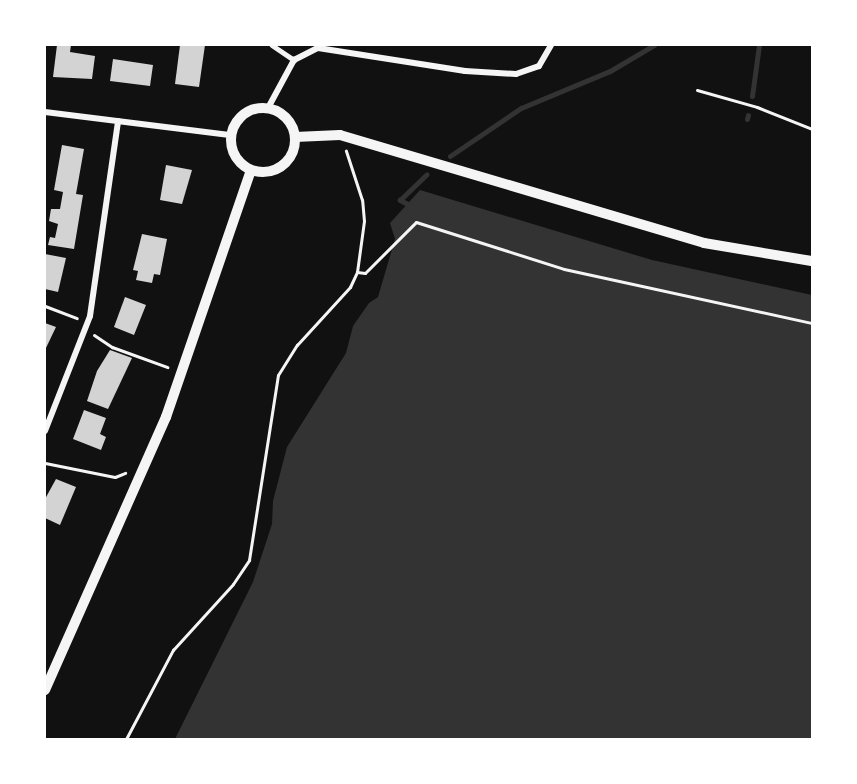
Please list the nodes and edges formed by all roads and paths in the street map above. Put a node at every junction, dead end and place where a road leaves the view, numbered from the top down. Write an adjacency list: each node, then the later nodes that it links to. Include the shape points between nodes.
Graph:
1 (272, 45): 3 (lane)
2 (551, 45): 3 (street, via 538,66 516,74 465,71 331,49 304,52)
3 (294, 60): 5 (street)
4 (697, 90): 8 (path, via 757,107)
5 (268, 108): 9 (street, via 245,112); 10 (street, via 289,120)
6 (45, 112): 7 (street)
7 (118, 121): 9 (street); 17 (street)
8 (812, 129)
9 (230, 135): 12 (street, via 234,155)
10 (296, 137): 12 (street, via 292,155 280,168 266,172); 13 (street, via 340,135 704,243)
11 (345, 147): 14 (path, via 362,200 364,221)
12 (251, 170): 18 (street)
13 (812, 261)
14 (357, 272): 16 (path, via 365,273 417,222 564,269); 23 (path, via 350,287 297,345 278,375 256,492 249,560 233,584 173,650)
15 (45, 306): 17 (path, via 75,316)
16 (812, 323)
17 (87, 329): 18 (path, via 112,347); 19 (street)
18 (182, 373): 21 (street)
19 (45, 430)
20 (45, 463): 21 (path, via 115,477 130,471)
21 (140, 475): 22 (street)
22 (45, 690)
23 (126, 739)

